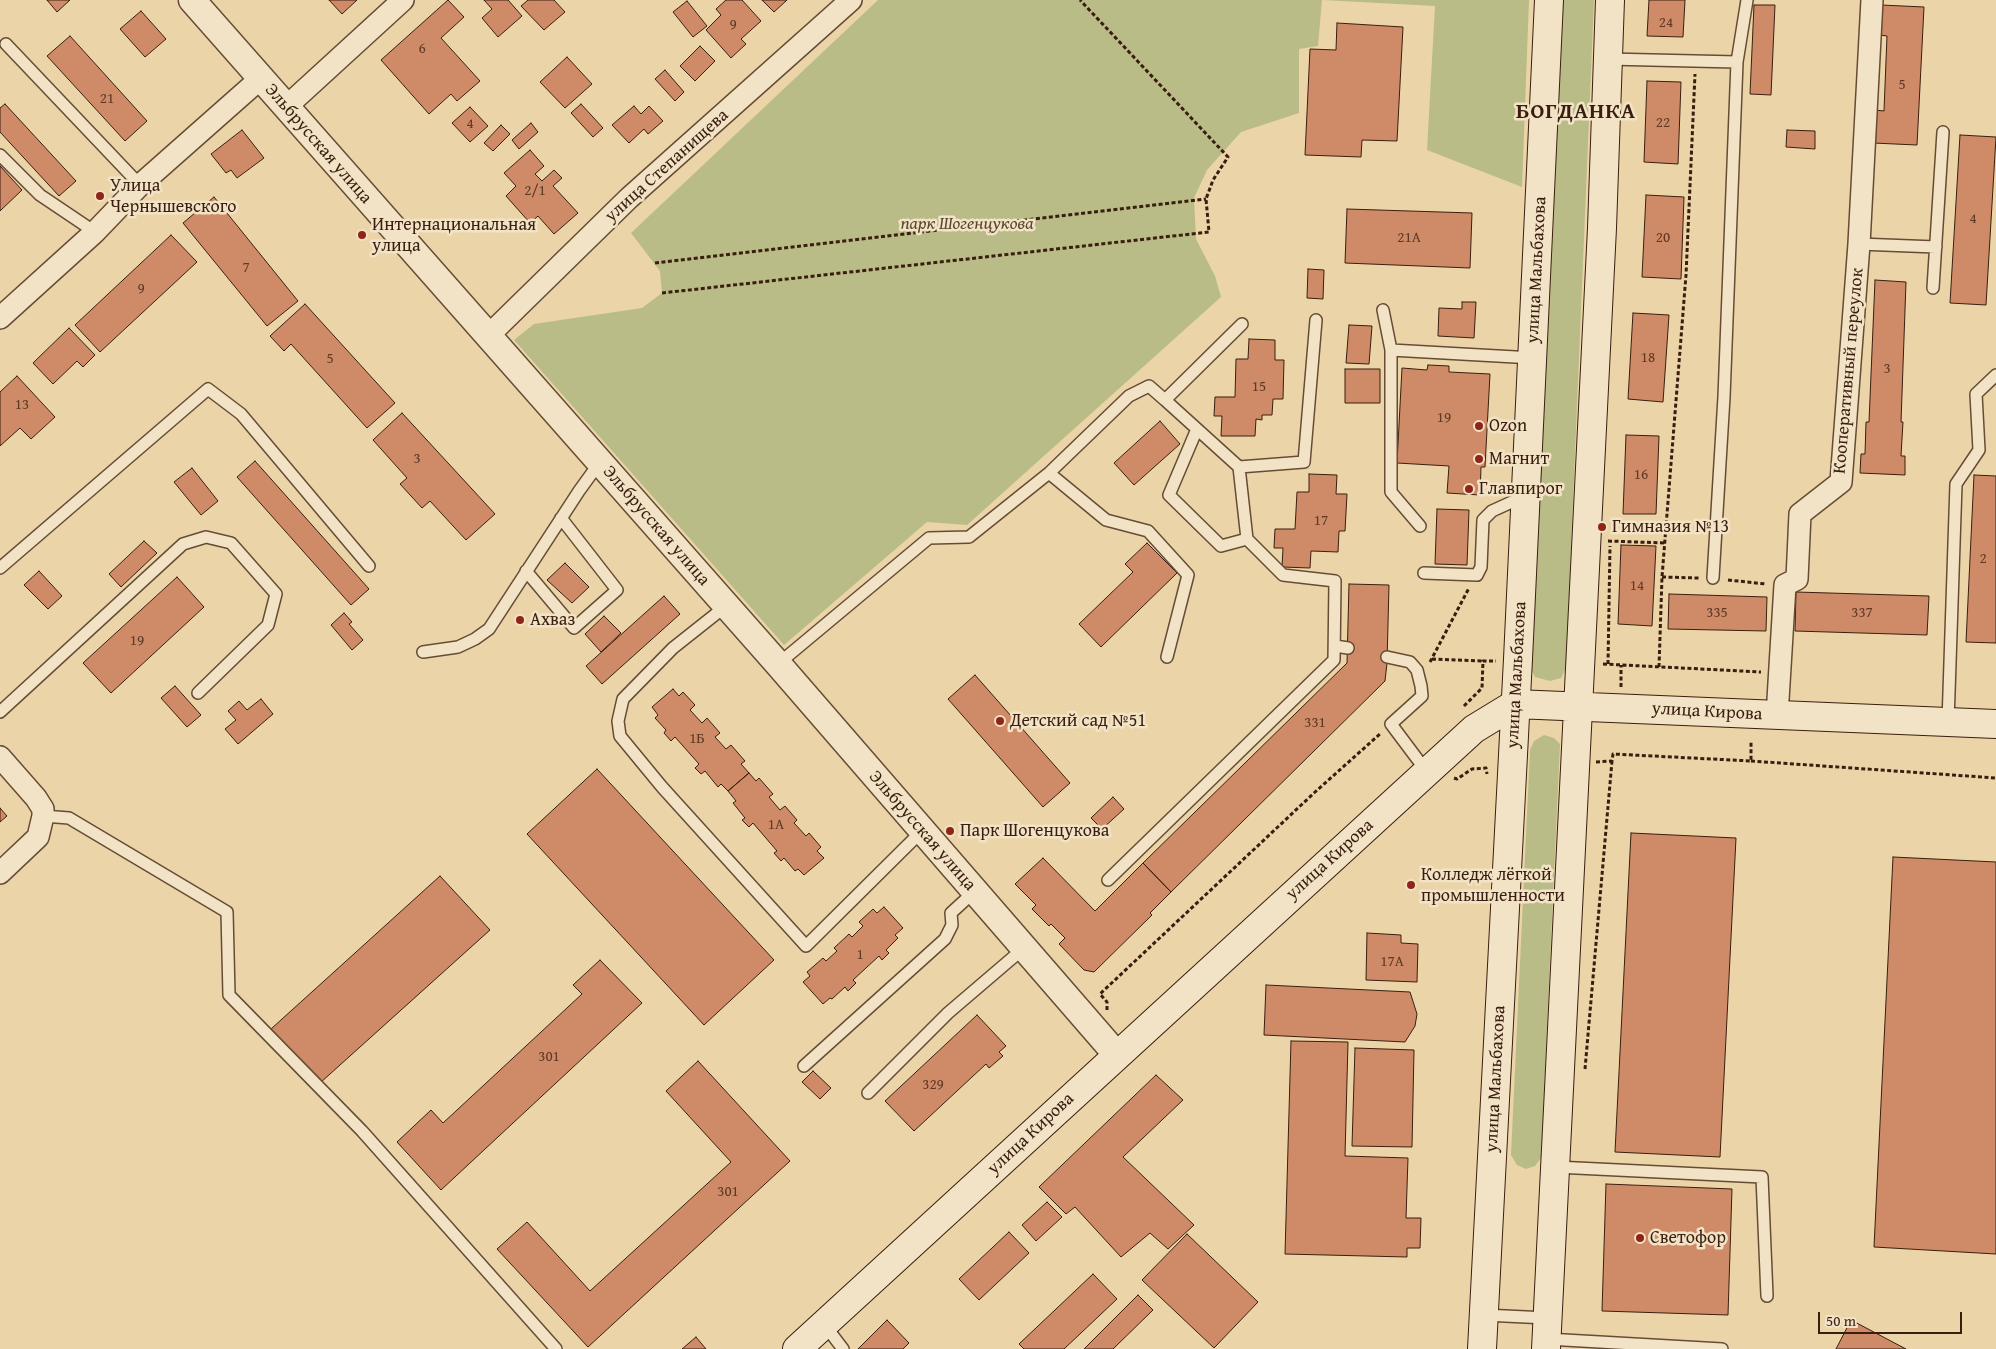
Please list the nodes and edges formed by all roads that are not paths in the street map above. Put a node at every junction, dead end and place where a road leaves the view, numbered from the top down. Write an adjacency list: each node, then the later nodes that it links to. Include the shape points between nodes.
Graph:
1 (192, 0): 11 (street, Эльбрусская улица)
2 (403, 0): 12 (street)
3 (851, 0): 24 (street, улица Степанищева, via 630,198)
4 (1549, 0): 26 (main road, улица Мальбахова)
5 (1610, 0): 9 (main road)
6 (1747, 0): 10 (lane)
7 (1872, 0): 17 (street, Кооперативный переулок)
8 (6, 44): 15 (lane)
9 (1608, 59): 10 (lane); 51 (main road)
10 (1737, 62): 41 (lane, via 1724,397)
11 (261, 78): 12 (street, Эльбрусская улица); 15 (street)
12 (286, 106): 24 (street, Эльбрусская улица)
13 (1943, 132): 18 (lane)
14 (0, 155): 16 (lane, via 40,195)
15 (140, 185): 16 (street)
16 (95, 232): 21 (street)
17 (1859, 244): 18 (lane); 53 (street, Кооперативный переулок, via 1841,482 1800,514 1797,579 1785,585)
18 (1936, 247): 19 (lane)
19 (1933, 288)
20 (1383, 310): 25 (lane)
21 (0, 318)
22 (1316, 320): 31 (lane, via 1304,462)
23 (1242, 324): 28 (lane)
24 (488, 336): 30 (street, Эльбрусская улица)
25 (1391, 350): 26 (lane); 35 (lane, via 1391,492)
26 (1533, 358): 33 (main road, улица Мальбахова)
27 (1996, 375): 54 (lane, via 1976,394 1979,450 1956,484)
28 (1165, 400): 29 (lane); 32 (lane, via 1149,386 1129,396)
29 (1197, 429): 31 (lane); 36 (lane, via 1169,495 1221,546)
30 (602, 465): 34 (lane, via 592,473); 42 (street, Эльбрусская улица)
31 (1239, 467): 36 (lane)
32 (1049, 473): 46 (lane, via 1106,520 1148,531 1188,575); 48 (lane, via 969,536 929,538)
33 (1526, 496): 40 (lane, via 1492,511 1483,520 1481,567 1477,575); 50 (main road, улица Мальбахова)
34 (560, 518): 39 (lane); 39 (lane, via 617,590 574,628)
35 (1420, 526)
36 (1247, 539): 43 (lane, via 1283,575 1335,581)
37 (369, 566): 38 (lane, via 241,414 208,390)
38 (0, 568)
39 (526, 571): 45 (lane, via 489,629 475,640 458,646)
40 (1424, 573)
41 (1713, 578)
42 (726, 606): 48 (street, Эльбрусская улица); 59 (lane, via 673,648 623,699 618,721 620,736 662,787 806,946)
43 (1335, 646): 44 (lane); 61 (lane, via 1334,660)
44 (1348, 648)
45 (423, 652)
46 (1167, 657)
47 (1387, 657): 57 (lane, via 1410,662 1416,670 1422,696 1391,724)
48 (778, 664): 59 (street, Эльбрусская улица)
49 (198, 693): 52 (lane, via 268,625 276,594 232,543 206,536 183,544)
50 (1515, 704): 51 (main road, улица Кирова); 57 (main road, улица Кирова, via 1474,729); 69 (main road, улица Мальбахова)
51 (1577, 707): 53 (main road, улица Кирова); 67 (main road)
52 (0, 712)
53 (1776, 716): 54 (main road, улица Кирова)
54 (1948, 722): 55 (main road, улица Кирова)
55 (1996, 724)
56 (0, 757): 58 (street, via 36,798)
57 (1437, 775): 64 (main road, улица Кирова)
58 (43, 816): 60 (street, via 38,837); 72 (lane, via 69,818 227,912 229,995 362,1131)
59 (922, 831): 62 (street, Эльбрусская улица)
60 (0, 873)
61 (1108, 880)
62 (975, 891): 63 (street, Эльбрусская улица); 65 (lane, via 951,913 952,925 944,939)
63 (1024, 948): 64 (street, Эльбрусская улица); 66 (lane, via 948,1013)
64 (1117, 1055): 70 (main road, улица Кирова)
65 (804, 1066)
66 (868, 1094)
67 (1556, 1167): 68 (lane, via 1762,1177); 71 (main road)
68 (1767, 1296)
69 (1484, 1315): 71 (lane); 75 (main road, улица Мальбахова)
70 (824, 1324): 73 (main road, улица Кирова); 74 (lane)
71 (1547, 1335): 76 (lane)
72 (556, 1349)
73 (796, 1349)
74 (843, 1349)
75 (1482, 1349)
76 (1722, 1349)

